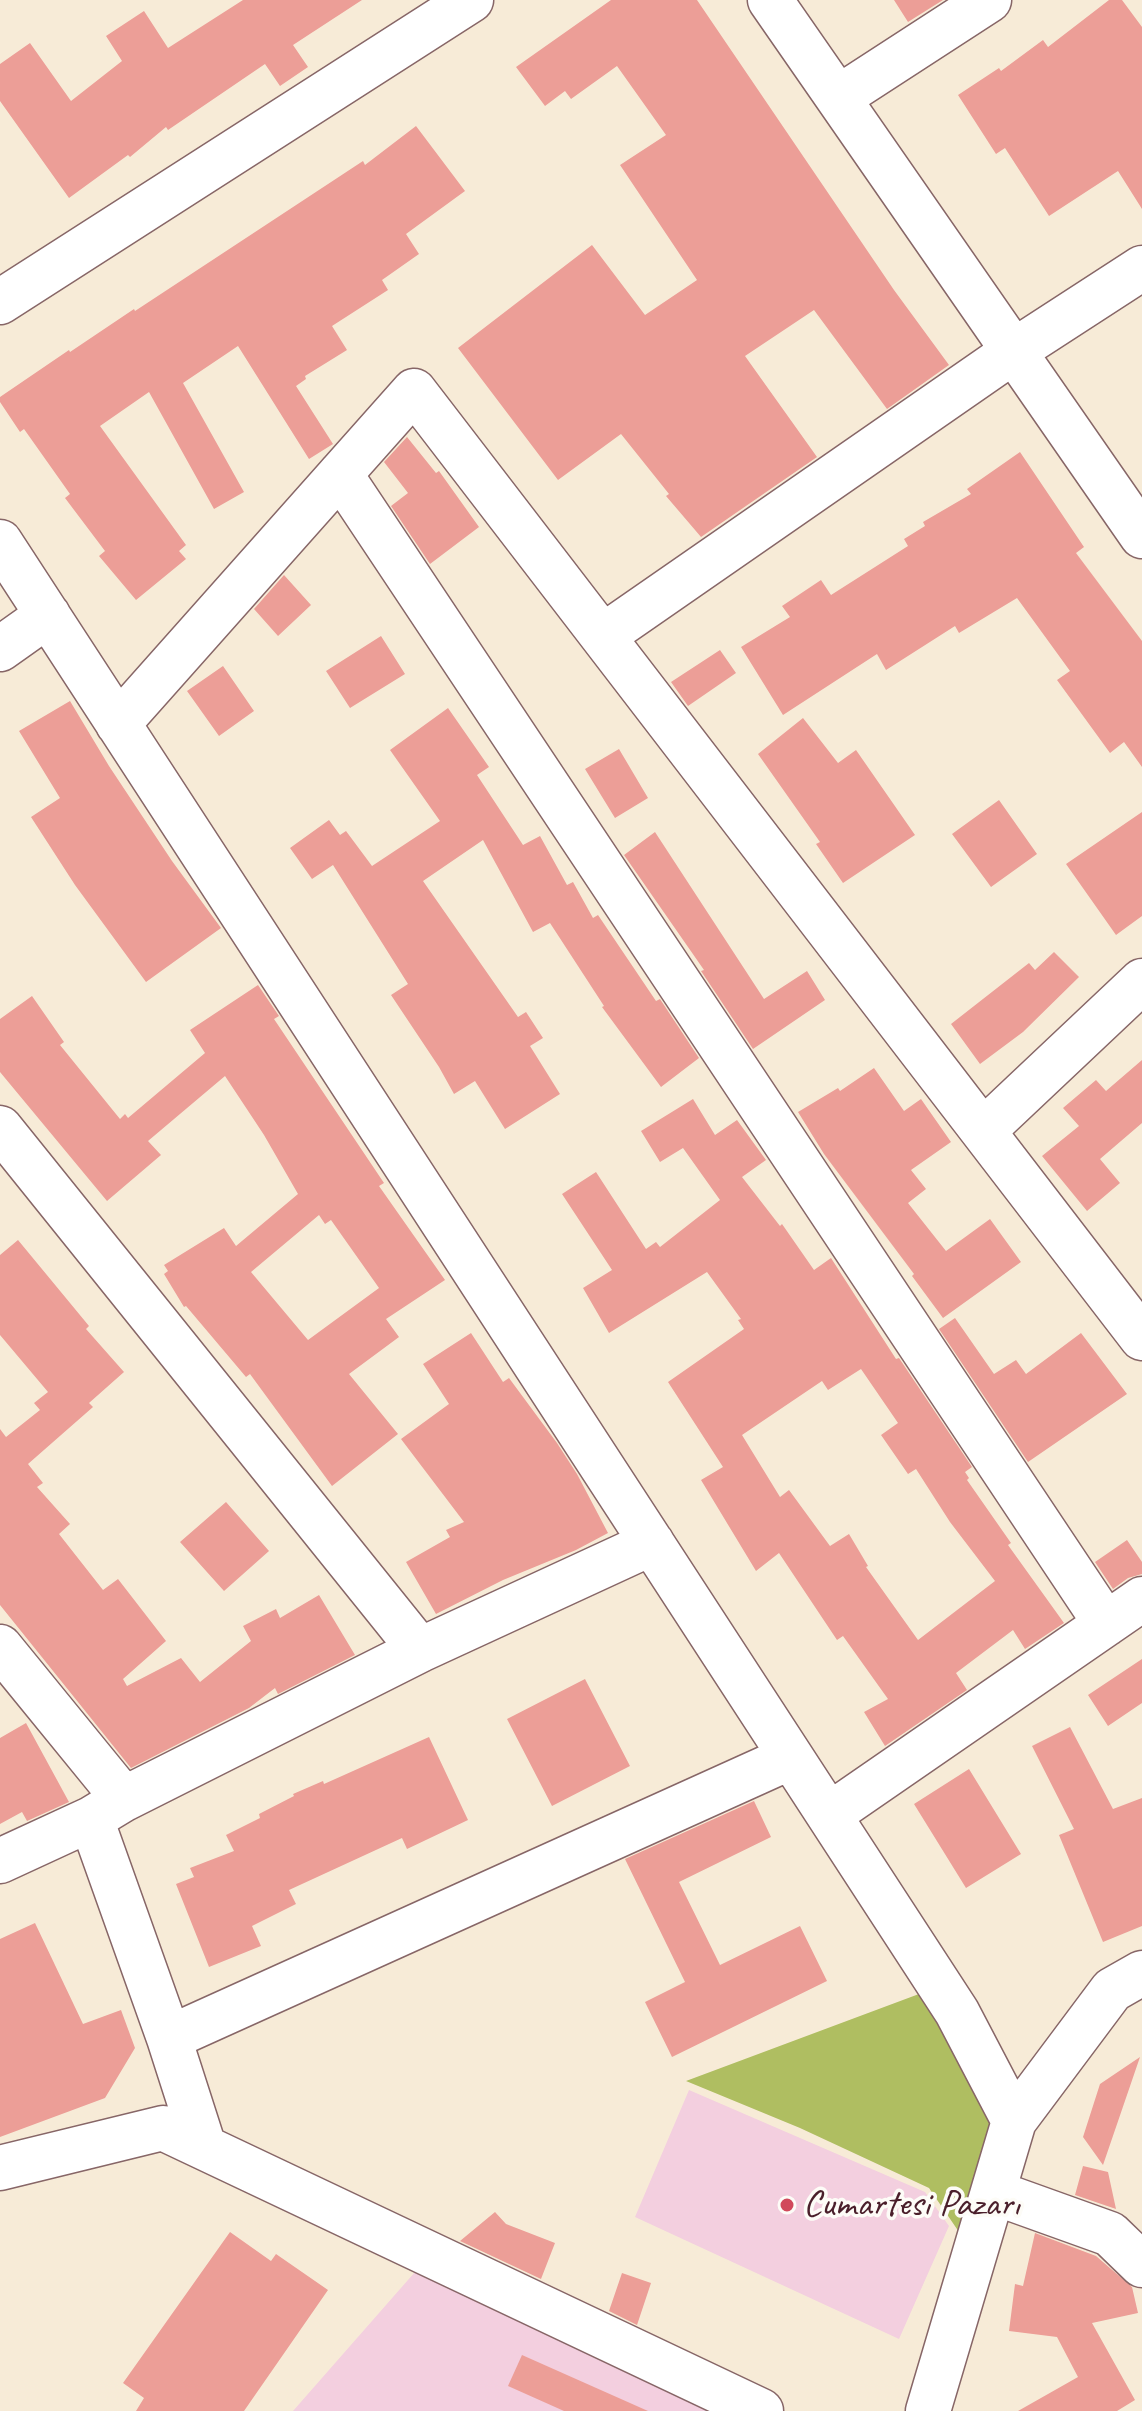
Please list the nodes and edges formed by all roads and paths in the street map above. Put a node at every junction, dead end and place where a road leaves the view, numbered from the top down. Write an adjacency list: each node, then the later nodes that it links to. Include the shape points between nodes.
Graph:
1 (471, 0): 6 (street)
2 (770, 0): 4 (street)
3 (989, 0): 4 (street)
4 (838, 98): 7 (street)
5 (1142, 268): 7 (street)
6 (0, 302)
7 (1014, 351): 9 (street); 12 (street)
8 (340, 474): 12 (street, via 414,391); 14 (street); 21 (street)
9 (1142, 536)
10 (0, 542): 11 (street)
11 (48, 615): 13 (street); 14 (street)
12 (603, 636): 17 (street)
13 (0, 649)
14 (118, 724): 19 (street)
15 (1142, 981): 17 (street)
16 (0, 1128): 23 (street)
17 (983, 1131): 18 (street)
18 (1142, 1338)
19 (652, 1543): 23 (street); 24 (street)
20 (1142, 1599): 21 (street)
21 (1106, 1624): 26 (street)
22 (0, 1647): 25 (street)
23 (420, 1650): 25 (street)
24 (791, 1757): 26 (street); 29 (street)
25 (107, 1809): 27 (street); 29 (street)
26 (829, 1815): 30 (street, via 957,2012)
27 (0, 1861)
28 (1142, 1973): 30 (street, via 1112,1990)
29 (169, 2038): 31 (street)
30 (1014, 2121): 33 (street)
31 (204, 2147): 32 (street, via 163,2128); 35 (street)
32 (0, 2168)
33 (993, 2192): 34 (street, via 1110,2234); 36 (street)
34 (1142, 2265)
35 (761, 2411)
36 (928, 2411)

